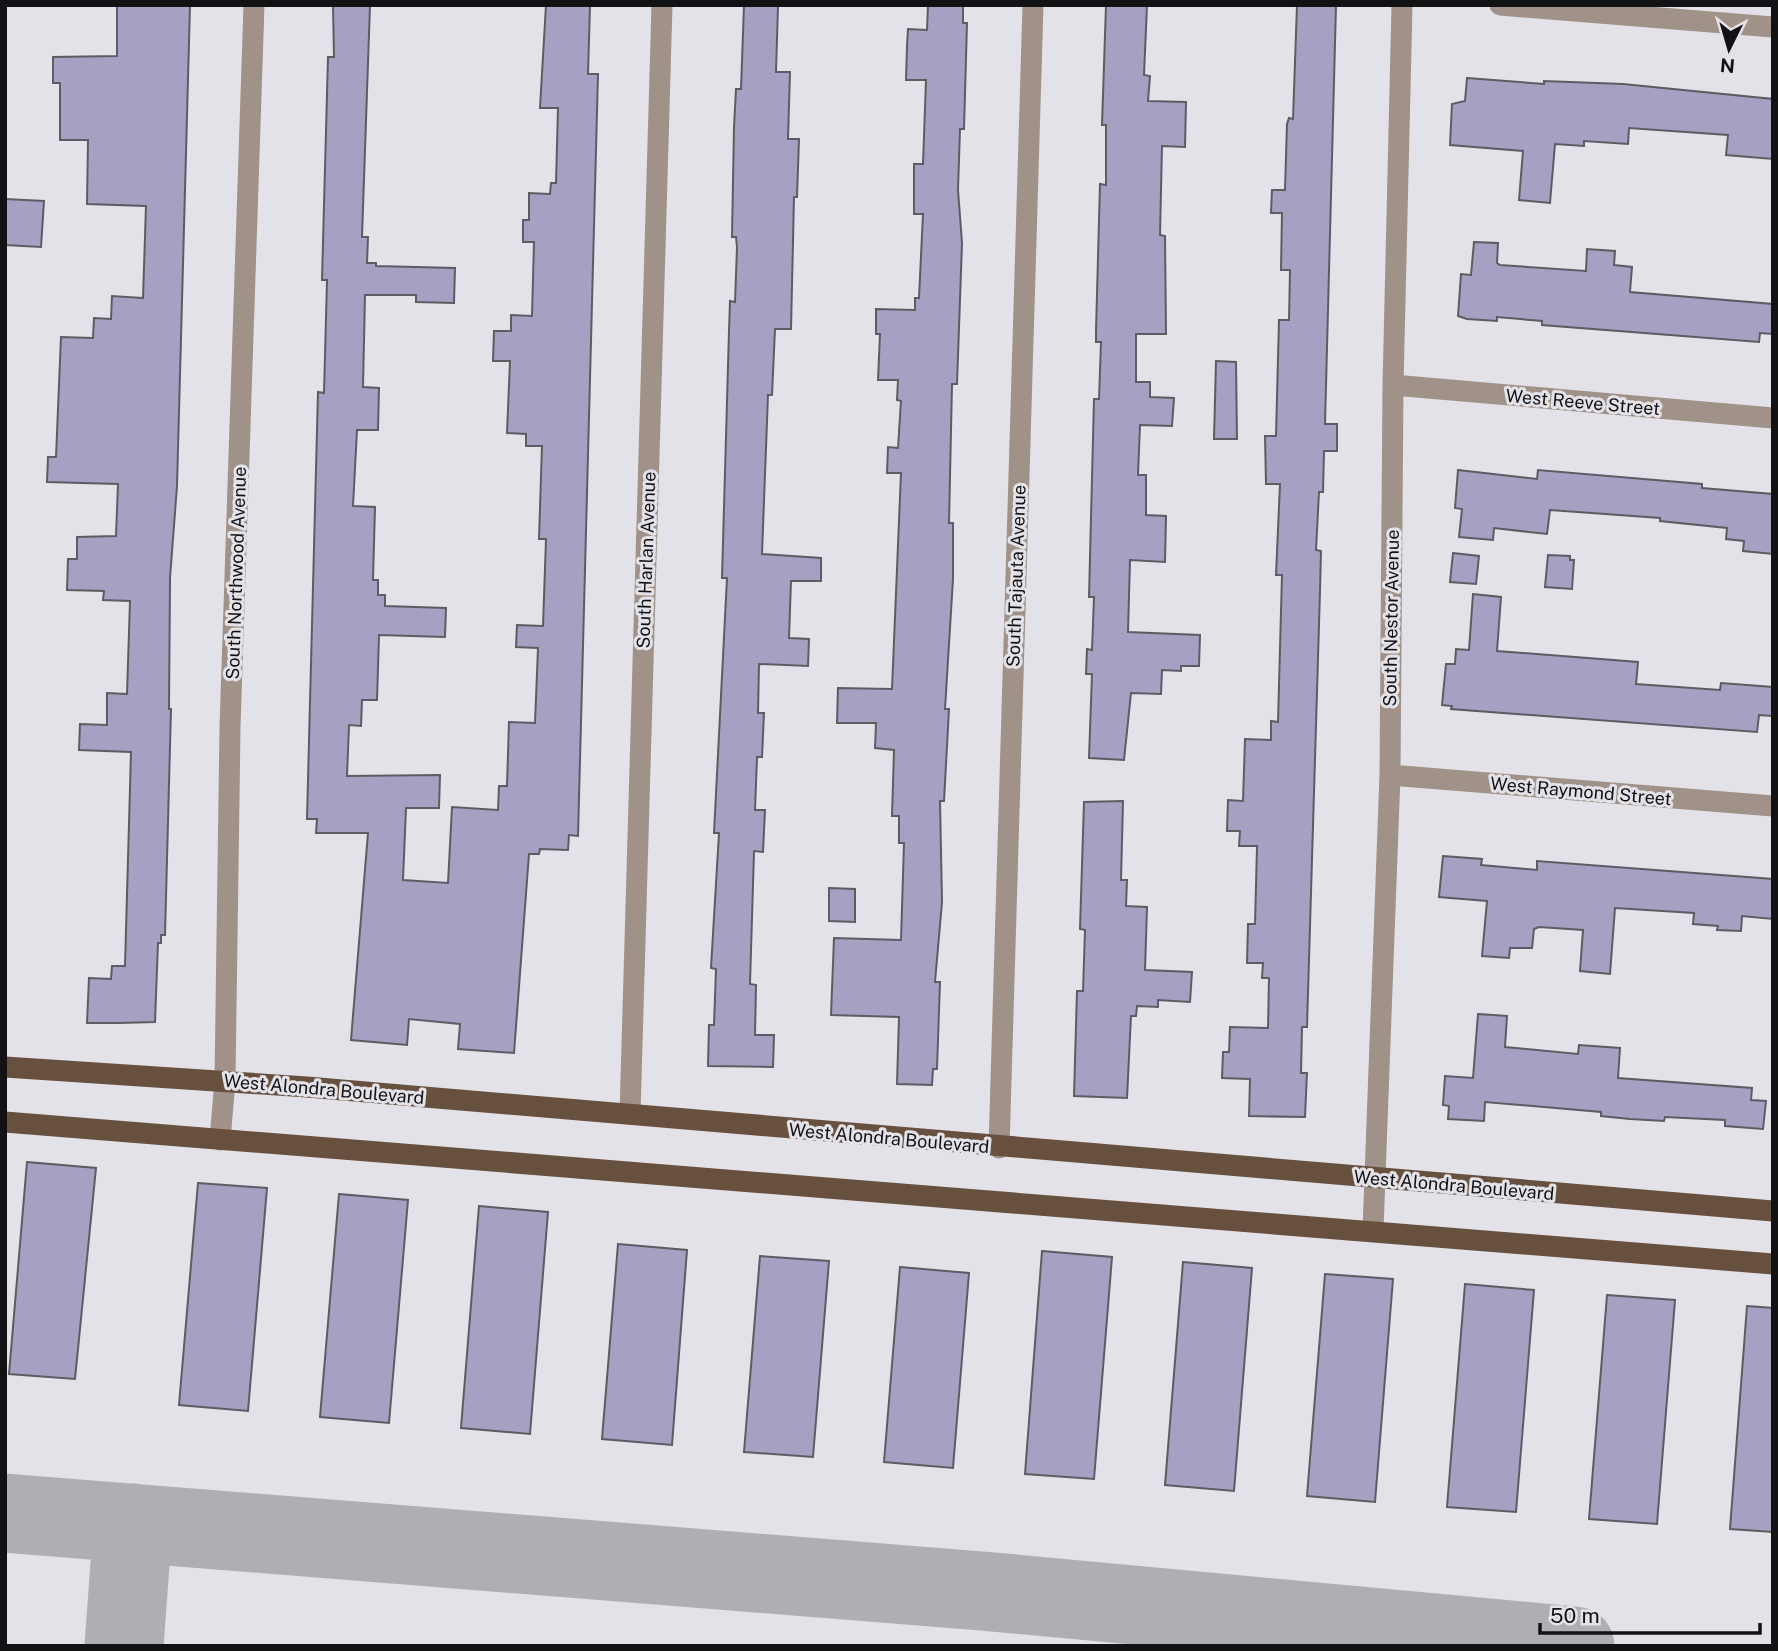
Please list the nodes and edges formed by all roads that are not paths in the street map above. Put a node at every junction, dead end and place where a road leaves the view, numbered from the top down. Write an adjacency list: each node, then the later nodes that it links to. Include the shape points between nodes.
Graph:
1 (254, 5): 12 (street, South Northwood Avenue, via 230,713)
2 (662, 5): 13 (street, South Harlan Avenue)
3 (1033, 5): 16 (street, South Tajauta Avenue)
4 (1402, 5): 7 (street, South Nestor Avenue)
5 (1500, 5): 6 (street)
6 (1773, 27)
7 (1394, 386): 8 (street, West Reeve Street); 9 (street, South Nestor Avenue)
8 (1773, 418)
9 (1390, 775): 10 (street, West Raymond Street); 17 (street, South Nestor Avenue)
10 (1773, 806)
11 (5, 1067): 12 (main road, West Alondra Boulevard)
12 (225, 1080): 13 (main road, West Alondra Boulevard); 15 (street, South Northwood Avenue)
13 (630, 1114): 16 (main road, West Alondra Boulevard)
14 (5, 1122): 15 (main road)
15 (220, 1140): 19 (main road)
16 (999, 1148): 17 (main road, West Alondra Boulevard)
17 (1374, 1179): 18 (main road, West Alondra Boulevard); 19 (street, South Nestor Avenue)
18 (1773, 1211)
19 (1373, 1230): 20 (main road)
20 (1773, 1264)

